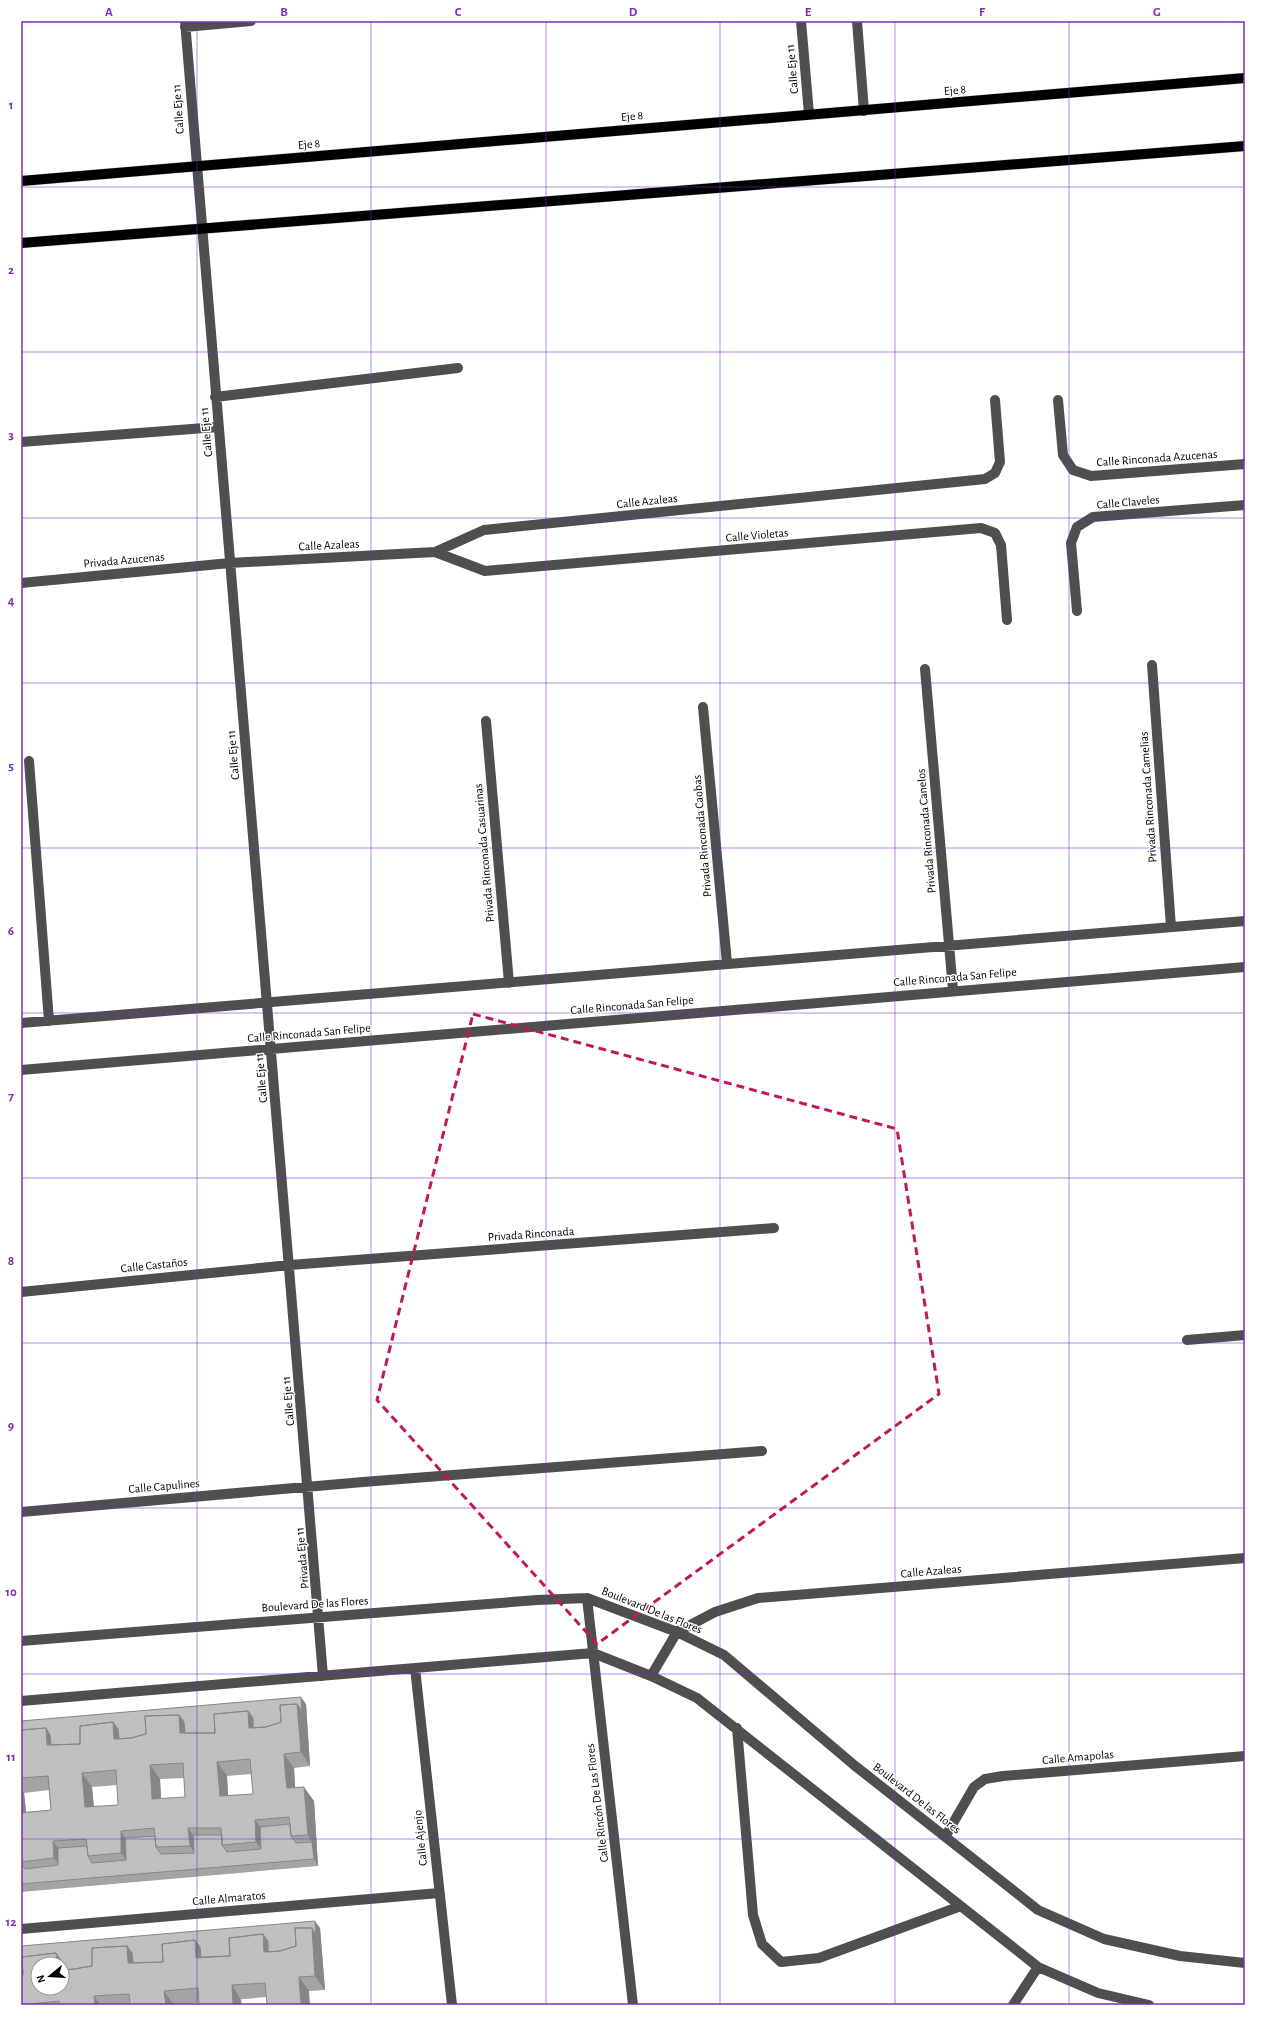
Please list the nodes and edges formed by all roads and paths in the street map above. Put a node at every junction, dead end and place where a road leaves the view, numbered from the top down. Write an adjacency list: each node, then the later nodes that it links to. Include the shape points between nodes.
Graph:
1 (251, 21): 4 (street)
2 (802, 21): 7 (street, Calle Eje 11)
3 (857, 21): 6 (street)
4 (185, 24): 9 (street, Calle Eje 11)
5 (1245, 78): 6 (main road, Eje 8)
6 (864, 110): 7 (main road, Eje 8)
7 (809, 114): 9 (main road, Eje 8)
8 (1245, 146): 11 (main road)
9 (196, 166): 10 (main road, Eje 8); 11 (street, Calle Eje 11)
10 (21, 181)
11 (202, 230): 12 (main road); 14 (street, Calle Eje 11)
12 (21, 243)
13 (458, 368): 14 (street)
14 (216, 397): 17 (street, Calle Eje 11)
15 (995, 400): 21 (street, Calle Azaleas, via 1000,462 995,473 984,479 484,530)
16 (1058, 400): 19 (street, Calle Rinconada Azucenas, via 1063,455 1072,470 1091,476)
17 (218, 427): 18 (street); 22 (street, Calle Eje 11)
18 (21, 442)
19 (1245, 464)
20 (1245, 505): 24 (street, Calle Claveles, via 1093,517 1077,526 1071,543)
21 (435, 552): 22 (street, Calle Azaleas); 25 (street, Calle Violetas, via 485,571 981,528 995,533 1001,545)
22 (230, 563): 23 (street, Privada Azucenas); 38 (street, Calle Eje 11)
23 (21, 583)
24 (1077, 611)
25 (1007, 620)
26 (1152, 664): 32 (street, Privada Rinconada Camelias)
27 (925, 669): 33 (street, Privada Rinconada Canelos)
28 (703, 707): 34 (street, Privada Rinconada Caobas)
29 (486, 721): 36 (street, Privada Rinconada Casuarinas)
30 (29, 761): 39 (street)
31 (1245, 921): 32 (street)
32 (1171, 927): 33 (street)
33 (948, 946): 34 (street); 37 (street, Privada Rinconada Canelos)
34 (726, 963): 36 (street)
35 (1245, 967): 37 (street, Calle Rinconada San Felipe)
36 (509, 983): 38 (street)
37 (953, 990): 41 (street, Calle Rinconada San Felipe)
38 (267, 1003): 39 (street); 41 (street, Calle Eje 11)
39 (49, 1021): 40 (street)
40 (21, 1023)
41 (271, 1049): 42 (street, Calle Rinconada San Felipe); 44 (street, Calle Eje 11)
42 (21, 1070)
43 (774, 1228): 44 (street, Privada Rinconada)
44 (290, 1265): 45 (street, Calle Castaños); 49 (street, Calle Eje 11)
45 (21, 1292)
46 (1245, 1335): 47 (street)
47 (1187, 1340)
48 (762, 1451): 49 (street)
49 (309, 1487): 50 (street, Calle Capulines); 53 (street, Privada Eje 11)
50 (21, 1512)
51 (1245, 1558): 54 (street, Calle Azaleas, via 758,1598 715,1612)
52 (587, 1598): 53 (street, Boulevard De las Flores); 54 (street, Boulevard De las Flores); 56 (street, Calle Rincón De Las Flores)
53 (320, 1617): 55 (street, Boulevard De las Flores); 58 (street, Privada Eje 11)
54 (677, 1632): 59 (street); 63 (street, Boulevard De las Flores, via 724,1655 854,1765)
55 (21, 1641)
56 (592, 1653): 57 (street); 59 (street); 70 (street, Calle Rincón De Las Flores)
57 (415, 1668): 58 (street); 64 (street, Calle Ajenjo)
58 (323, 1676): 60 (street)
59 (651, 1676): 61 (street, via 697,1698)
60 (21, 1701)
61 (737, 1728): 65 (street); 65 (street, via 753,1915 762,1944 781,1962 819,1958)
62 (1245, 1756): 63 (street, Calle Amapolas, via 985,1779 974,1787)
63 (945, 1836): 67 (street, Boulevard De las Flores, via 1038,1910 1104,1939 1180,1956)
64 (439, 1893): 66 (street, Calle Almaratos); 69 (street, Calle Ajenjo)
65 (961, 1906): 68 (street)
66 (21, 1929)
67 (1245, 1963)
68 (1038, 1967): 71 (street); 72 (street, via 1098,1993)
69 (452, 2005)
70 (634, 2005)
71 (1013, 2005)
72 (1149, 2005)

